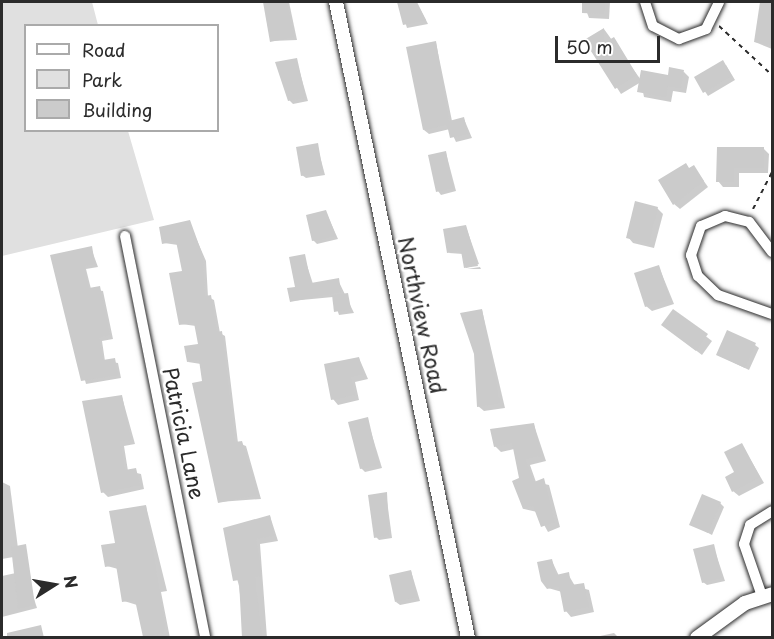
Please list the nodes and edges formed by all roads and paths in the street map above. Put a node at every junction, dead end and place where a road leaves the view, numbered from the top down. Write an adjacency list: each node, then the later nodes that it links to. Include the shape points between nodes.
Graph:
1 (336, 2): 14 (street, Northview Road)
2 (645, 2): 4 (street, via 653,26 670,38 695,36)
3 (719, 2): 4 (street)
4 (713, 20): 5 (path)
5 (772, 75)
6 (772, 172): 7 (path)
7 (747, 221): 9 (street); 10 (street, via 725,216 701,226 691,244 693,266 718,295)
8 (125, 236): 13 (street, Patricia Lane)
9 (772, 252)
10 (772, 314)
11 (772, 512): 12 (street, via 750,525 744,544)
12 (767, 595): 15 (street, via 727,613)
13 (205, 638)
14 (468, 638)
15 (697, 638)

